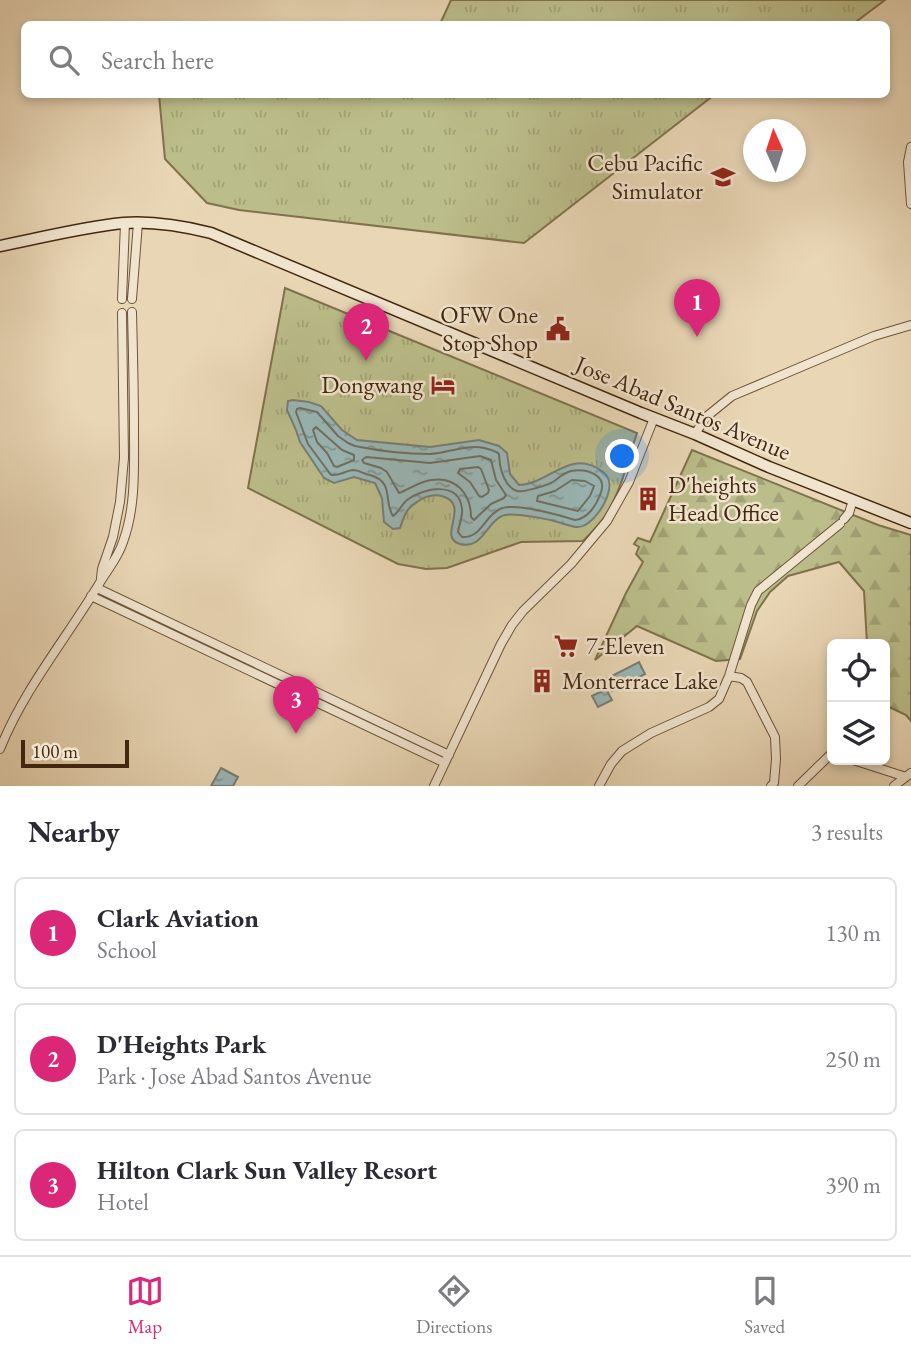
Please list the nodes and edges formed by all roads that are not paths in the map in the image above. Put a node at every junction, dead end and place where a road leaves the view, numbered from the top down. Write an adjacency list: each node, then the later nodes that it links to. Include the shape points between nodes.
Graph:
1 (911, 148): 2 (street)
2 (911, 204)
3 (125, 223): 4 (main road, Jose Abad Santos Avenue); 5 (main road, Jose Abad Santos Avenue); 6 (street)
4 (138, 223): 7 (street); 11 (main road, Jose Abad Santos Avenue, via 191,228 237,242)
5 (0, 246)
6 (122, 299)
7 (132, 299)
8 (122, 313): 15 (street, via 124,458 120,502)
9 (132, 313): 15 (street, via 130,517 123,543)
10 (911, 325): 12 (street, via 732,396 706,417)
11 (654, 418): 12 (main road, Jose Abad Santos Avenue); 20 (street, via 629,482 607,521 512,625)
12 (695, 434): 13 (main road, Jose Abad Santos Avenue)
13 (853, 500): 14 (main road, Jose Abad Santos Avenue); 17 (street, via 842,522 758,591)
14 (911, 523)
15 (99, 584): 16 (street); 20 (street)
16 (91, 596): 18 (street, via 23,699); 20 (street)
17 (729, 676): 24 (street, via 719,699 709,707 622,751); 25 (street, via 747,682 775,737)
18 (0, 749)
19 (827, 758): 26 (street)
20 (447, 759): 23 (street)
21 (872, 765): 22 (street)
22 (909, 775): 27 (street)
23 (434, 786)
24 (599, 786)
25 (771, 786)
26 (798, 786)
27 (894, 786)

